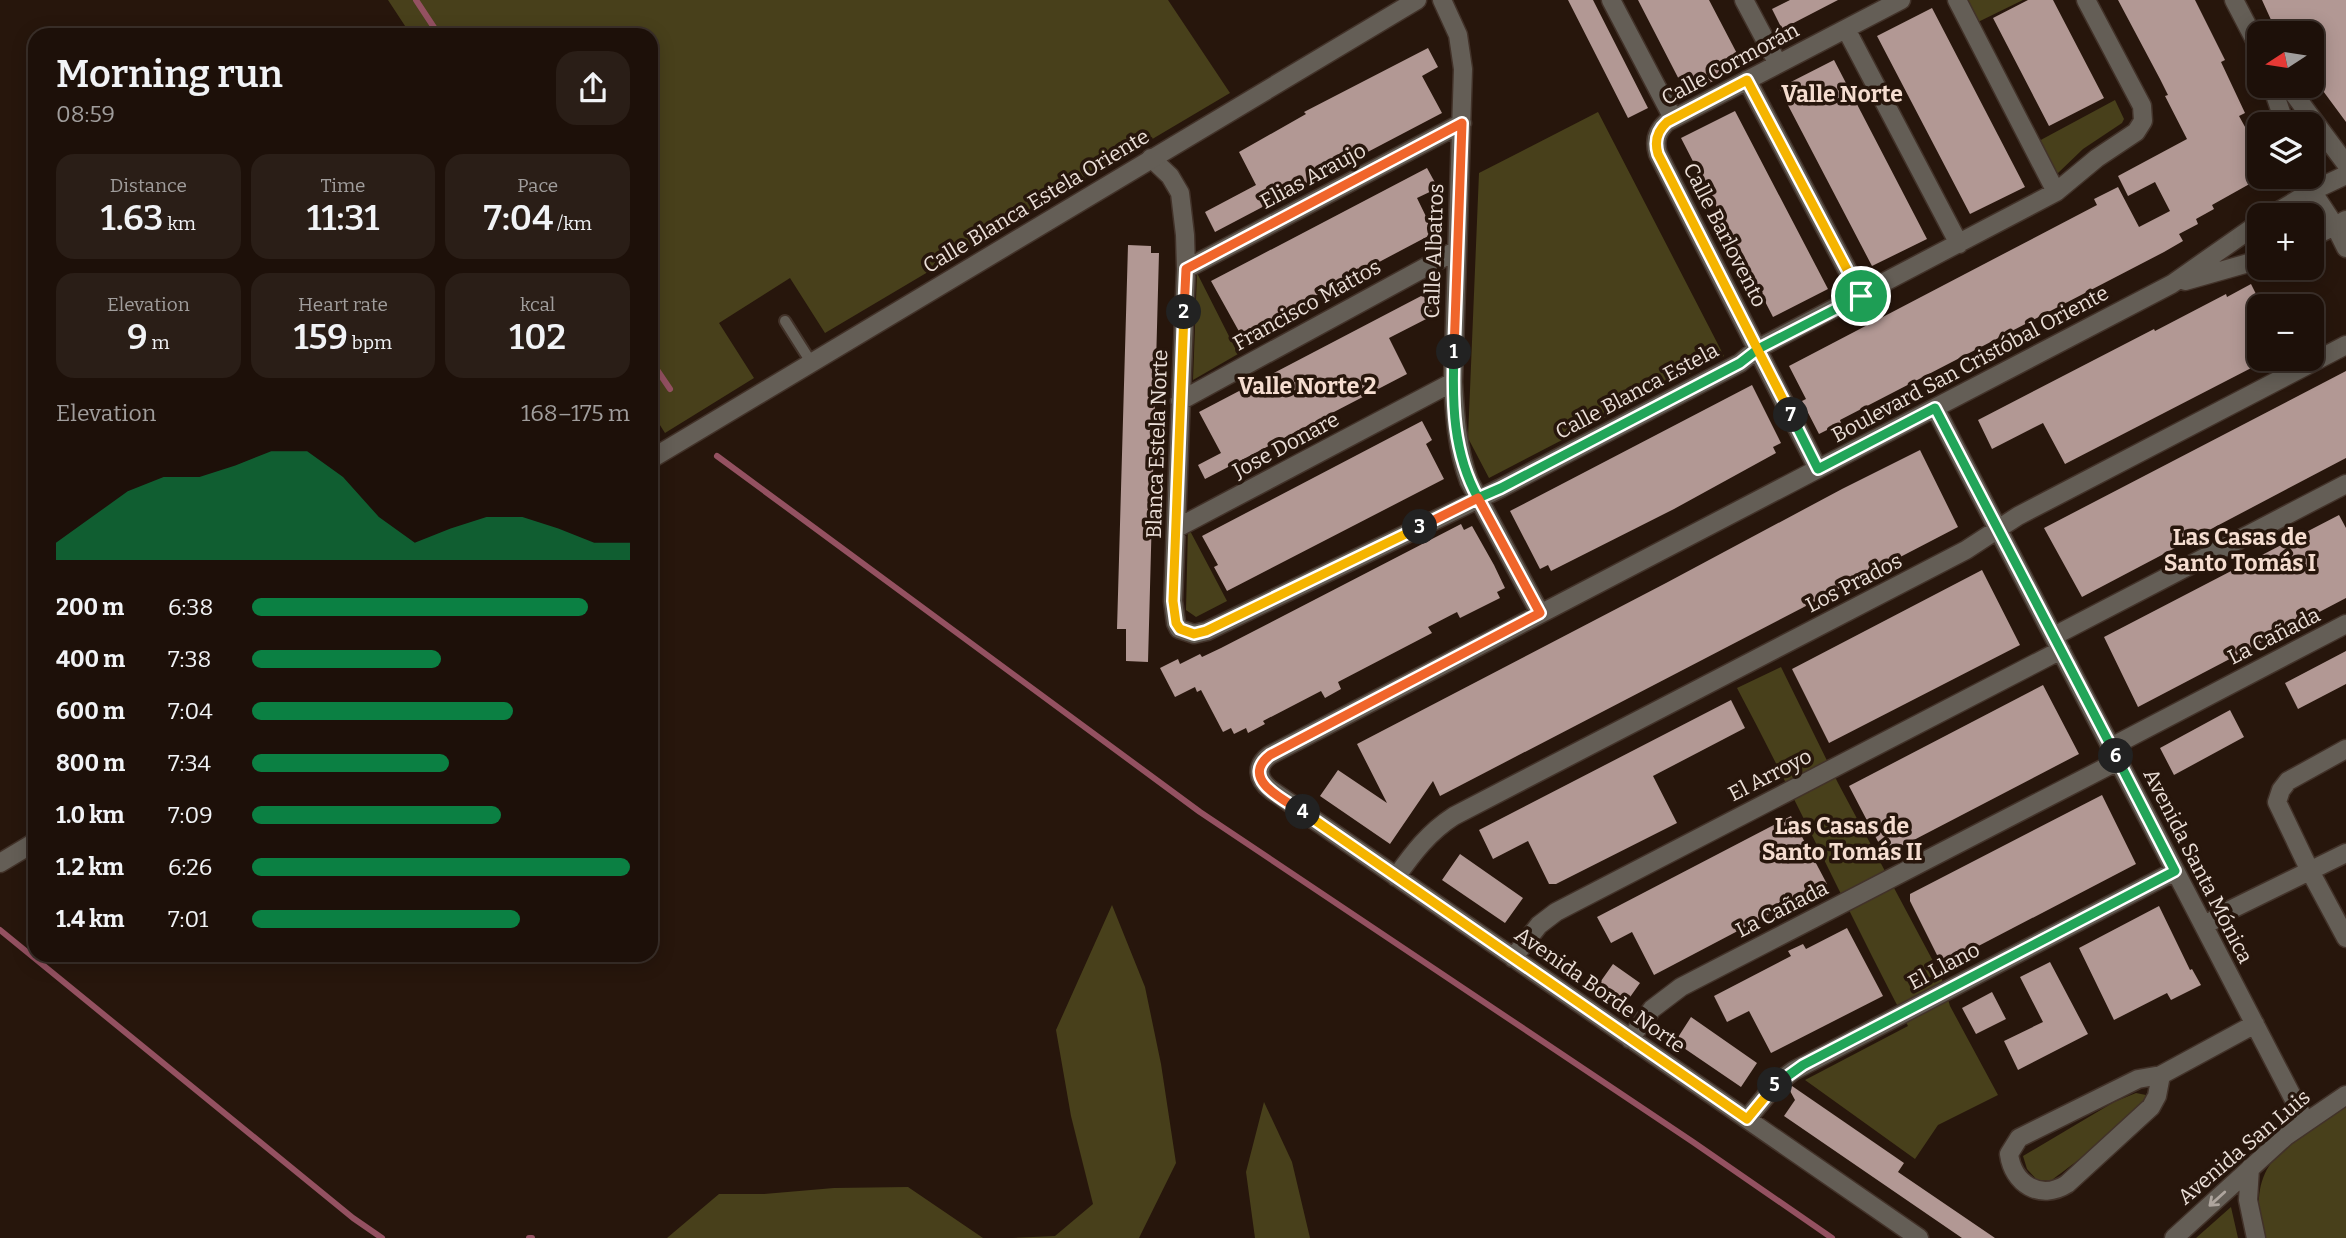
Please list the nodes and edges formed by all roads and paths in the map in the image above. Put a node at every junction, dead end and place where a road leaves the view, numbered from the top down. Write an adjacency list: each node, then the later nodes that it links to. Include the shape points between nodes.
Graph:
1 (1417, 0): 17 (street, Calle Blanca Estela Oriente)
2 (1442, 0): 15 (street, Calle Albatros, via 1461,50)
3 (1611, 0): 14 (street)
4 (1744, 0): 11 (street)
5 (1901, 0): 10 (street, Calle Cormorán)
6 (1957, 0): 23 (street)
7 (2086, 0): 23 (street, Calle Blanca Estela, via 2142,106 2143,121 2136,132)
8 (2234, 0): 9 (street)
9 (2247, 25)
10 (1846, 29): 11 (street, Calle Cormorán); 28 (street)
11 (1778, 64): 12 (street, Calle Cormorán)
12 (1747, 80): 14 (street, Calle Cormorán); 34 (street)
13 (2297, 98): 18 (street)
14 (1673, 118): 16 (street, Calle Cormorán)
15 (1462, 123): 30 (street, Calle Albatros); 32 (street, Elias Araujo)
16 (1658, 133): 37 (street, Calle Barlovento, via 1658,154)
17 (1151, 158): 32 (street, Blanca Estela Norte, via 1180,193); 38 (street, Calle Blanca Estela Oriente)
18 (2346, 164)
19 (2346, 175): 20 (street)
20 (2324, 180)
21 (2303, 189): 24 (street)
22 (2313, 189): 25 (street)
23 (2056, 192): 28 (street, Calle Blanca Estela)
24 (2286, 203)
25 (2340, 223): 27 (street); 29 (street)
26 (2247, 231): 33 (street, Boulevard San Cristóbal Oriente)
27 (2324, 231)
28 (1959, 244): 34 (street, Calle Blanca Estela)
29 (2346, 248)
30 (1457, 250): 39 (street, Calle Albatros); 40 (street, Francisco Mattos)
31 (2247, 263): 33 (street)
32 (1186, 269): 40 (street, Blanca Estela Norte)
33 (2172, 284): 41 (street, Boulevard San Cristóbal Oriente)
34 (1861, 296): 37 (street, Calle Blanca Estela)
35 (785, 321): 38 (lane)
36 (2346, 345): 47 (street, Los Prados)
37 (1758, 349): 43 (street, Calle Barlovento); 45 (street, Calle Blanca Estela, via 1740,363)
38 (811, 362): 42 (street, Calle Blanca Estela Oriente)
39 (1453, 382): 45 (street, Calle Albatros, via 1461,460); 46 (street, Jose Donare)
40 (1180, 401): 46 (street, Blanca Estela Norte)
41 (1935, 408): 43 (street, Boulevard San Cristóbal Oriente); 47 (street, Avenida Santa Mónica)
42 (658, 455)
43 (1818, 469): 48 (street, Boulevard San Cristóbal Oriente)
44 (2346, 484): 51 (street, El Arroyo)
45 (1478, 498): 48 (street, Calle Albatros); 50 (street, Calle Blanca Estela)
46 (1177, 528): 50 (street, Blanca Estela Norte, via 1176,623 1186,634)
47 (1998, 529): 51 (street, Avenida Santa Mónica); 60 (street, Los Prados, via 1966,551 1454,816 1421,843)
48 (1540, 613): 54 (street, Boulevard San Cristóbal Oriente, via 1270,755 1262,760)
49 (2346, 624): 53 (street, La Cañada)
50 (1206, 631)
51 (2057, 643): 53 (street, Avenida Santa Mónica); 63 (street, El Arroyo, via 1556,912 1539,925)
52 (2346, 750): 59 (street, via 2287,781 2277,802)
53 (2115, 754): 58 (street, Avenida Santa Mónica); 65 (street, La Cañada, via 1681,987 1652,1009)
54 (1259, 775): 60 (street, Avenida Borde Norte, via 1271,790)
55 (28, 846): 57 (street)
56 (2346, 853): 59 (street)
57 (0, 863)
58 (2175, 871): 61 (street, Avenida Santa Mónica); 68 (street, El Llano, via 1793,1071)
59 (2310, 871): 61 (street); 62 (street)
60 (1396, 877): 63 (street, Avenida Borde Norte)
61 (2204, 926): 64 (street, Avenida Santa Mónica)
62 (2346, 938)
63 (1513, 958): 65 (street, Avenida Borde Norte)
64 (2255, 1024): 66 (street); 69 (street, Avenida Santa Mónica)
65 (1630, 1039): 68 (street, Avenida Borde Norte)
66 (2161, 1075): 66 (street, via 2138,1079 2019,1138 2009,1154 2010,1167 2034,1189 2056,1191 2151,1107)
67 (2346, 1095): 69 (street, Avenida San Luis)
68 (1747, 1119): 71 (street, Avenida Borde Norte)
69 (2305, 1121): 70 (street, Avenida San Luis)
70 (2250, 1168): 72 (street, Avenida San Luis, one-way to 72); 73 (street, via 2248,1200)
71 (1919, 1238)
72 (2174, 1238)
73 (2256, 1238)

